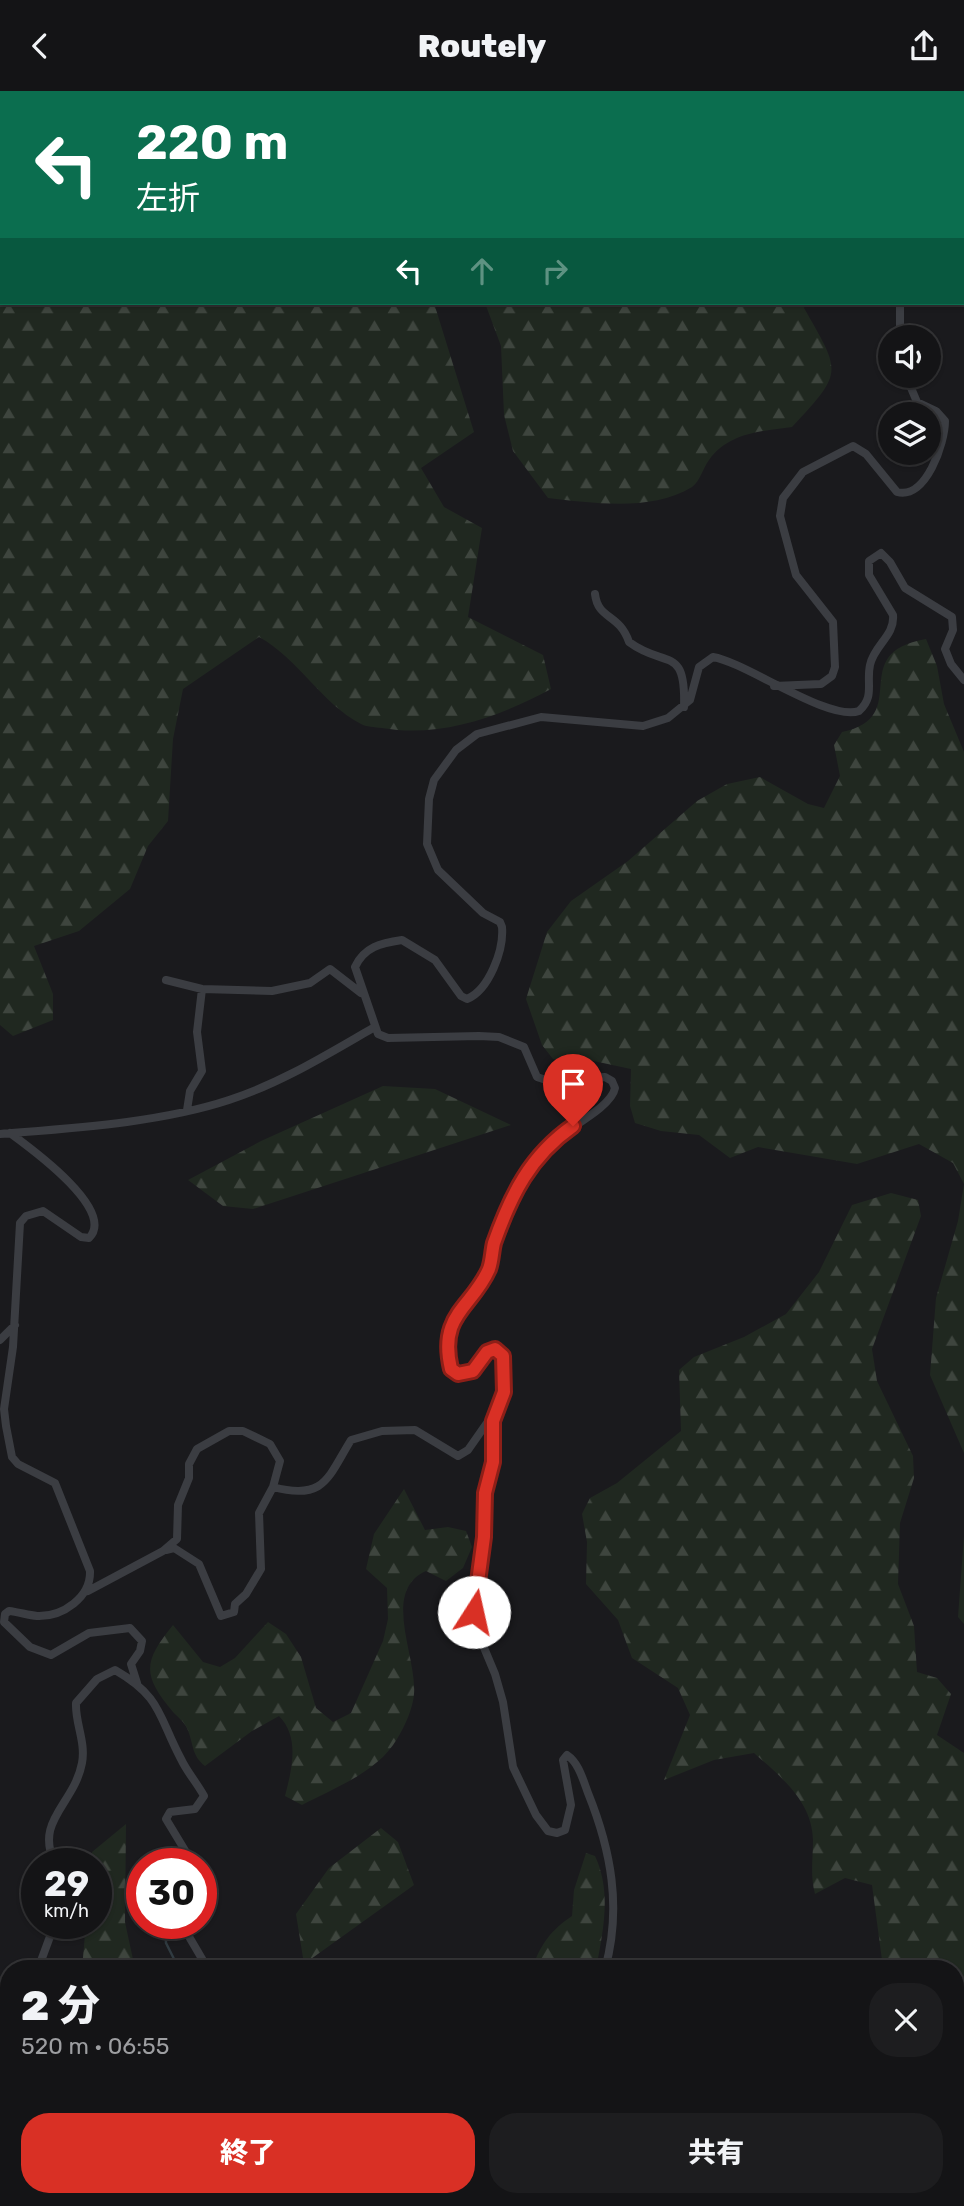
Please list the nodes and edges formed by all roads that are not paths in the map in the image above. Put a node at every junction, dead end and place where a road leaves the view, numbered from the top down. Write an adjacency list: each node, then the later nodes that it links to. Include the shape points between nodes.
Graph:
1 (900, 305): 2 (street)
2 (900, 325)
3 (911, 388): 6 (street, via 917,403 936,411 945,421 931,469 918,487 897,492 866,453 853,446 803,473 783,498 780,516 796,575 833,622 836,647 835,667 826,681)
4 (595, 594): 7 (street, via 596,604 620,622 629,642 676,663 682,675)
5 (964, 680): 6 (street, via 945,649 953,630 952,617 905,588 881,553 869,561 869,575 894,622 872,659 871,689 862,709 846,713)
6 (774, 686): 7 (street, via 713,657 699,667)
7 (684, 707): 10 (street, via 643,726 541,717 477,734 456,750 433,780 427,844 438,870 482,913 500,922 503,934 496,959 482,989 467,999 426,952 402,940 388,942 360,955 355,967)
8 (166, 981): 9 (street)
9 (202, 989): 10 (street, via 291,989 330,969); 12 (street, via 197,1031 202,1071 190,1091)
10 (364, 995): 11 (street)
11 (373, 1028): 12 (street, via 276,1081 230,1100); 16 (street, via 388,1038 479,1036 509,1040 529,1052 537,1077 605,1077 615,1088 607,1102 541,1151 527,1170 505,1212 490,1267 453,1322 451,1369 466,1375 495,1349 503,1356)
12 (187, 1110): 13 (street)
13 (5, 1133): 14 (street, via 52,1164 94,1219 89,1238 43,1211 20,1223)
14 (15, 1325): 15 (street); 19 (street, via 4,1409 9,1446 18,1464 55,1483 90,1571)
15 (0, 1340)
16 (503, 1403): 17 (street, via 468,1450 458,1456 415,1430 382,1431 351,1440 331,1476 314,1489); 27 (street, via 493,1421 493,1462 485,1493 474,1612 477,1631 495,1674 513,1767 536,1815 548,1831 565,1829 571,1805 563,1760 568,1755 591,1800 614,1890)
17 (272, 1487): 18 (street, via 280,1461 270,1444 243,1431 229,1431 216,1438 194,1454 177,1505 177,1538); 18 (street, via 259,1513 261,1569 234,1612 221,1616 194,1559 174,1548)
18 (163, 1551): 19 (street)
19 (87, 1592): 20 (street, via 49,1614 9,1611 5,1622 30,1647 51,1655 89,1633 130,1628 142,1641 131,1664)
20 (137, 1683): 21 (street, via 115,1670 107,1671 76,1703 82,1762 47,1837); 22 (street, via 160,1710 182,1762 204,1796 195,1809 170,1812 166,1819)
21 (47, 1848)
22 (184, 1848)
23 (49, 1939): 25 (street)
24 (190, 1939): 26 (street)
25 (41, 1960)
26 (203, 1960)
27 (608, 1960)

